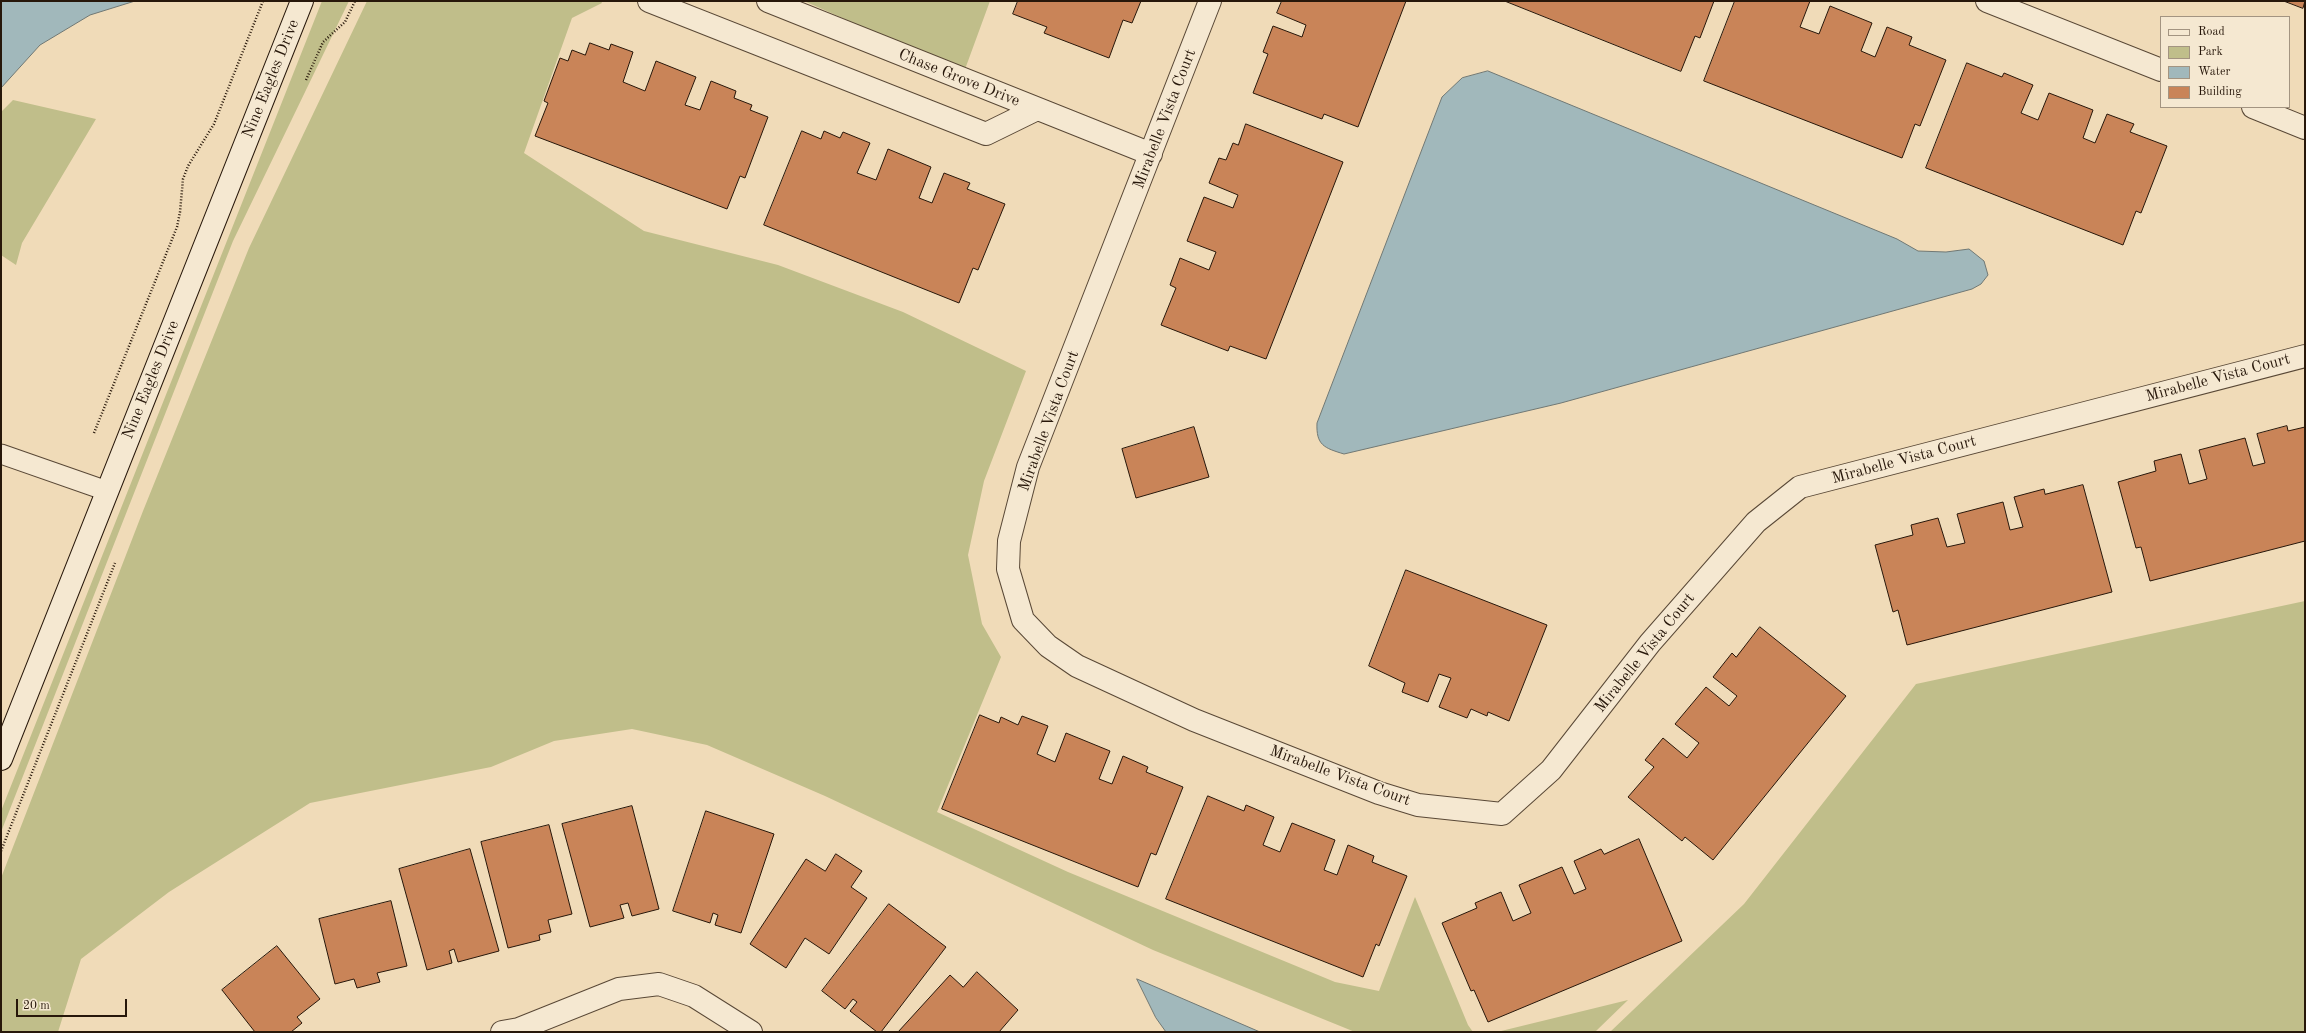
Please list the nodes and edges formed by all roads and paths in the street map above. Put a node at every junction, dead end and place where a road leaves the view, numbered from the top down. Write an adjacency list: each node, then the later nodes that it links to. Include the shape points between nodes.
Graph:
1 (264, 1): 15 (path, via 214,124 185,172 177,227)
2 (302, 1): 17 (street, Nine Eagles Drive)
3 (355, 1): 9 (path, via 345,22 323,42)
4 (649, 1): 11 (street, via 986,134)
5 (768, 1): 11 (street, Chase Grove Drive)
6 (1210, 1): 13 (street, Mirabelle Vista Court)
7 (1987, 1): 8 (street)
8 (2160, 70)
9 (304, 85)
10 (2255, 108): 12 (street)
11 (1037, 109): 13 (street, Chase Grove Drive)
12 (2305, 128)
13 (1151, 154): 14 (street, Mirabelle Vista Court, via 1028,467 1009,541 1008,569 1023,620 1048,646 1077,666 1194,720 1379,793 1418,805 1502,814 1551,770 1650,643 1756,522 1800,487)
14 (2305, 356)
15 (94, 433)
16 (1, 454): 17 (lane)
17 (107, 491): 19 (street, Nine Eagles Drive)
18 (115, 562): 20 (path)
19 (1, 759)
20 (1, 850)
21 (513, 1031): 22 (street, via 619,989 659,984 694,996)
22 (751, 1032)

